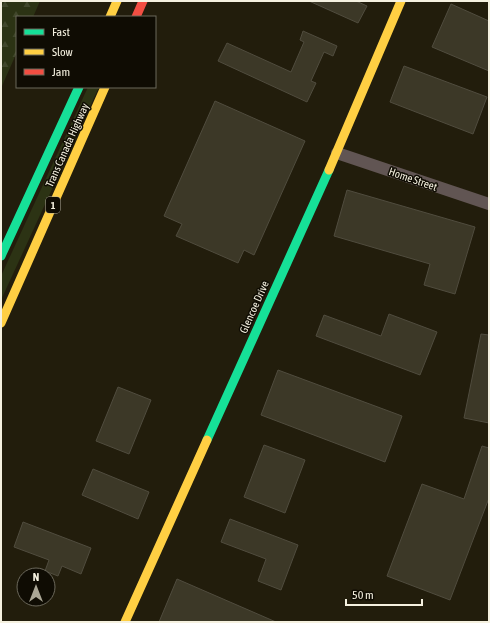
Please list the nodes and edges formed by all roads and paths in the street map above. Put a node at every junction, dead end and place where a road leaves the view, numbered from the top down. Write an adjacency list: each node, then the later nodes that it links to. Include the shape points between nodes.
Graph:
1 (117, 1): 4 (main road)
2 (144, 1): 5 (main road)
3 (401, 1): 8 (main road, Glencoe Drive)
4 (110, 16)
5 (136, 16)
6 (79, 88): 10 (main road, Trans Canada Highway / 1)
7 (105, 88): 11 (main road, Trans Canada Highway / 1)
8 (337, 153): 9 (street, Home Street); 12 (main road, Glencoe Drive)
9 (489, 204)
10 (1, 256)
11 (1, 323)
12 (125, 622)

